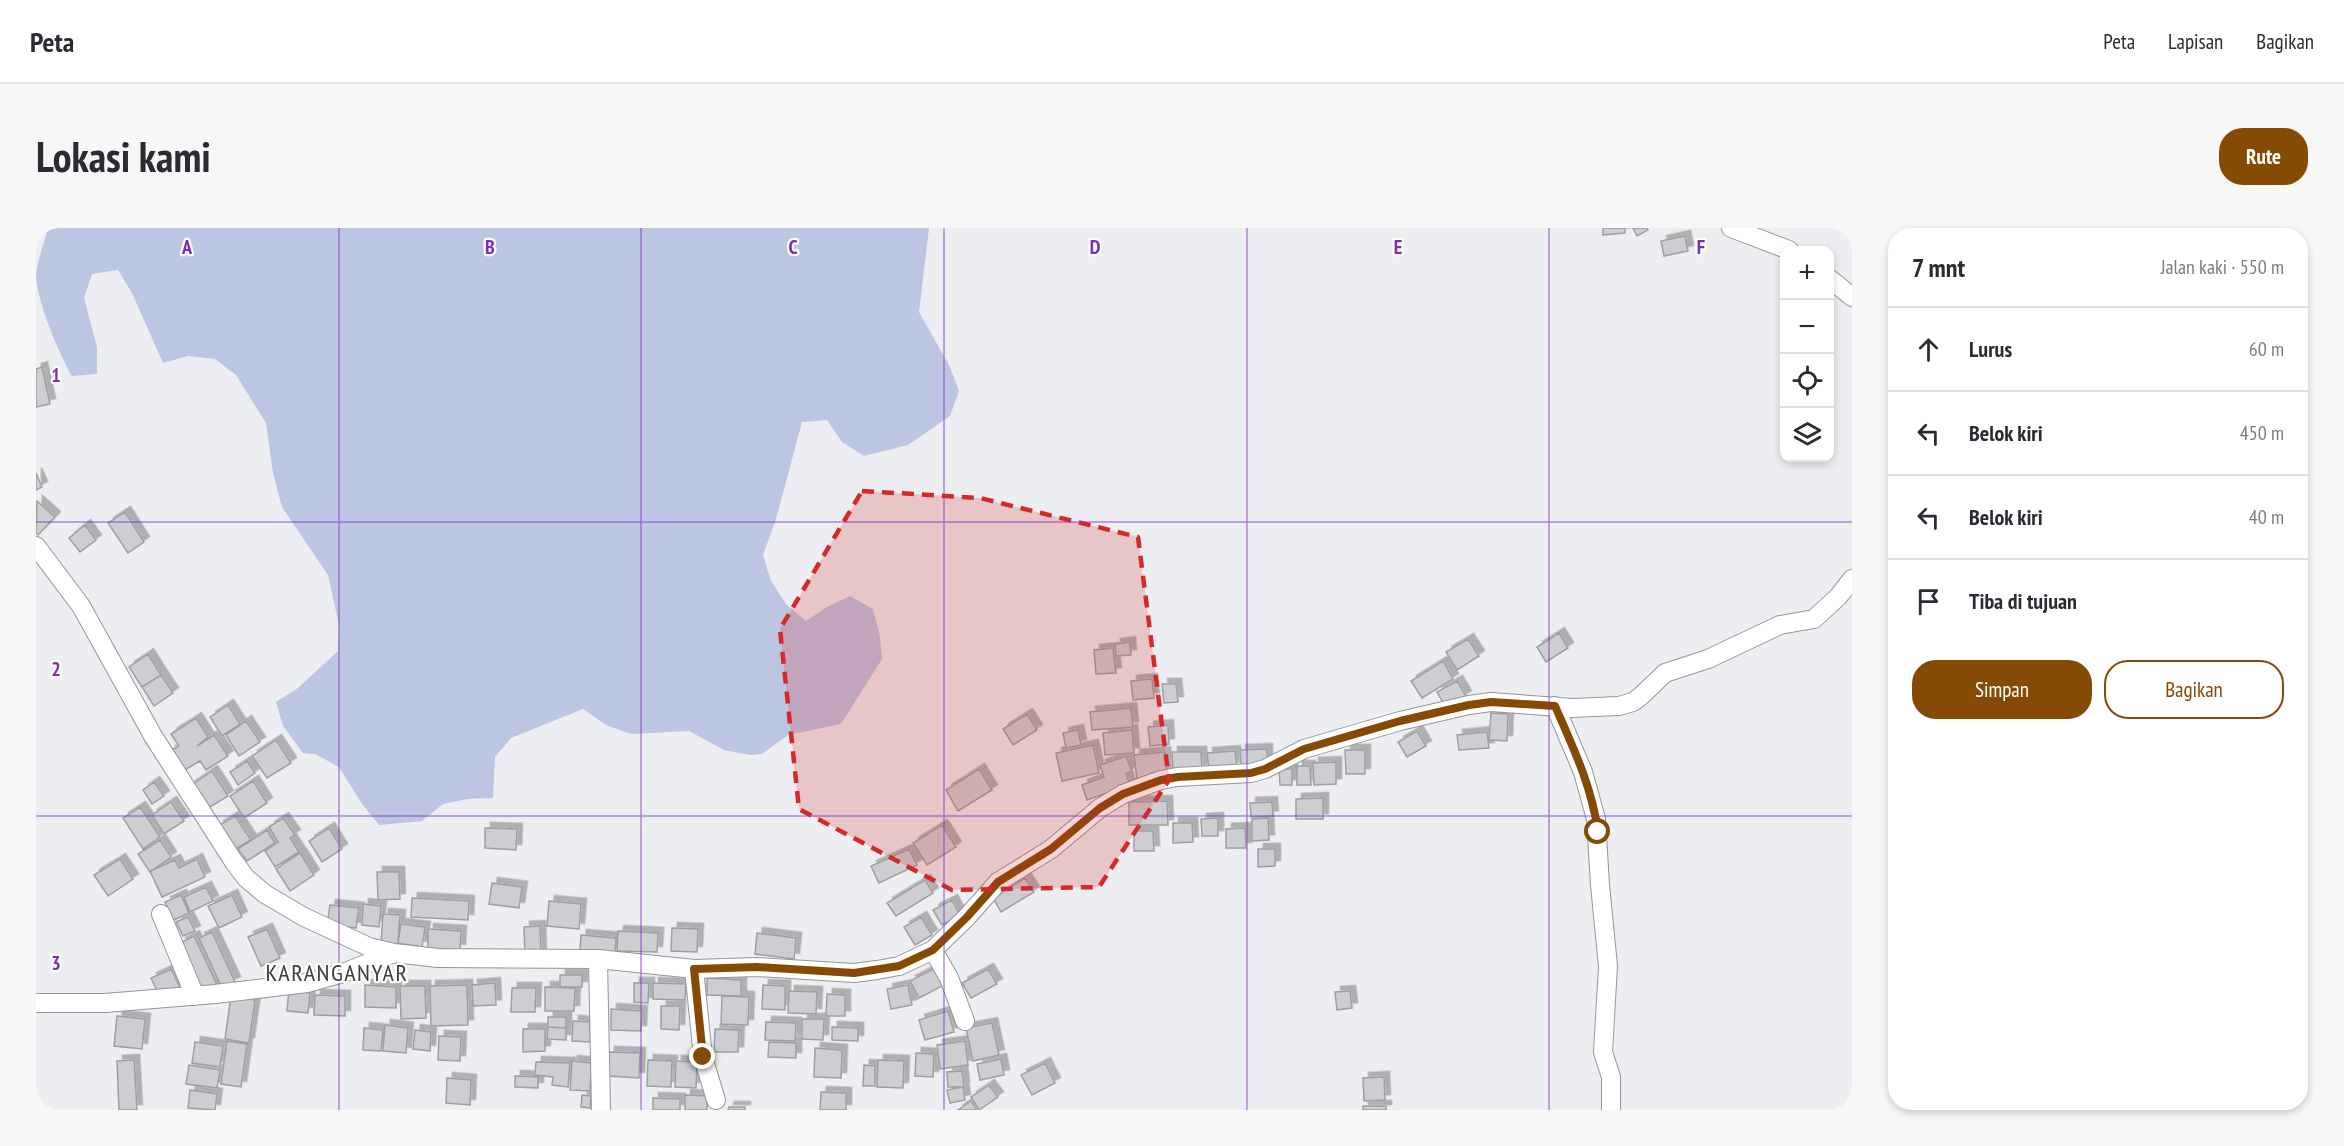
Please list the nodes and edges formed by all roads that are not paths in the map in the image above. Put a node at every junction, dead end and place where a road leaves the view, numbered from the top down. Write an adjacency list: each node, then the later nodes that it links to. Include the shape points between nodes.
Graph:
1 (1731, 228): 2 (street)
2 (1780, 247)
3 (1834, 282): 4 (street)
4 (1852, 297)
5 (36, 546): 10 (street, via 81,606 153,736 246,878 304,917 369,947)
6 (1852, 579): 7 (street, via 1814,619 1780,625 1708,659 1665,673 1633,702 1607,708)
7 (1555, 706): 9 (street, via 1491,702 1469,705 1304,749 1251,773 1178,777 1123,794 1051,849 998,882); 18 (street, via 1583,772 1596,819 1608,966 1603,1052 1611,1077)
8 (161, 914): 13 (street)
9 (933, 950): 12 (street, via 899,966 854,973 757,967); 15 (street)
10 (394, 953): 11 (street, via 438,958); 13 (street, via 307,983)
11 (598, 959): 12 (street); 17 (street)
12 (694, 969): 16 (street, via 703,1057)
13 (195, 996): 14 (street, via 105,1003)
14 (36, 1003)
15 (965, 1021)
16 (716, 1100)
17 (601, 1110)
18 (1611, 1110)

